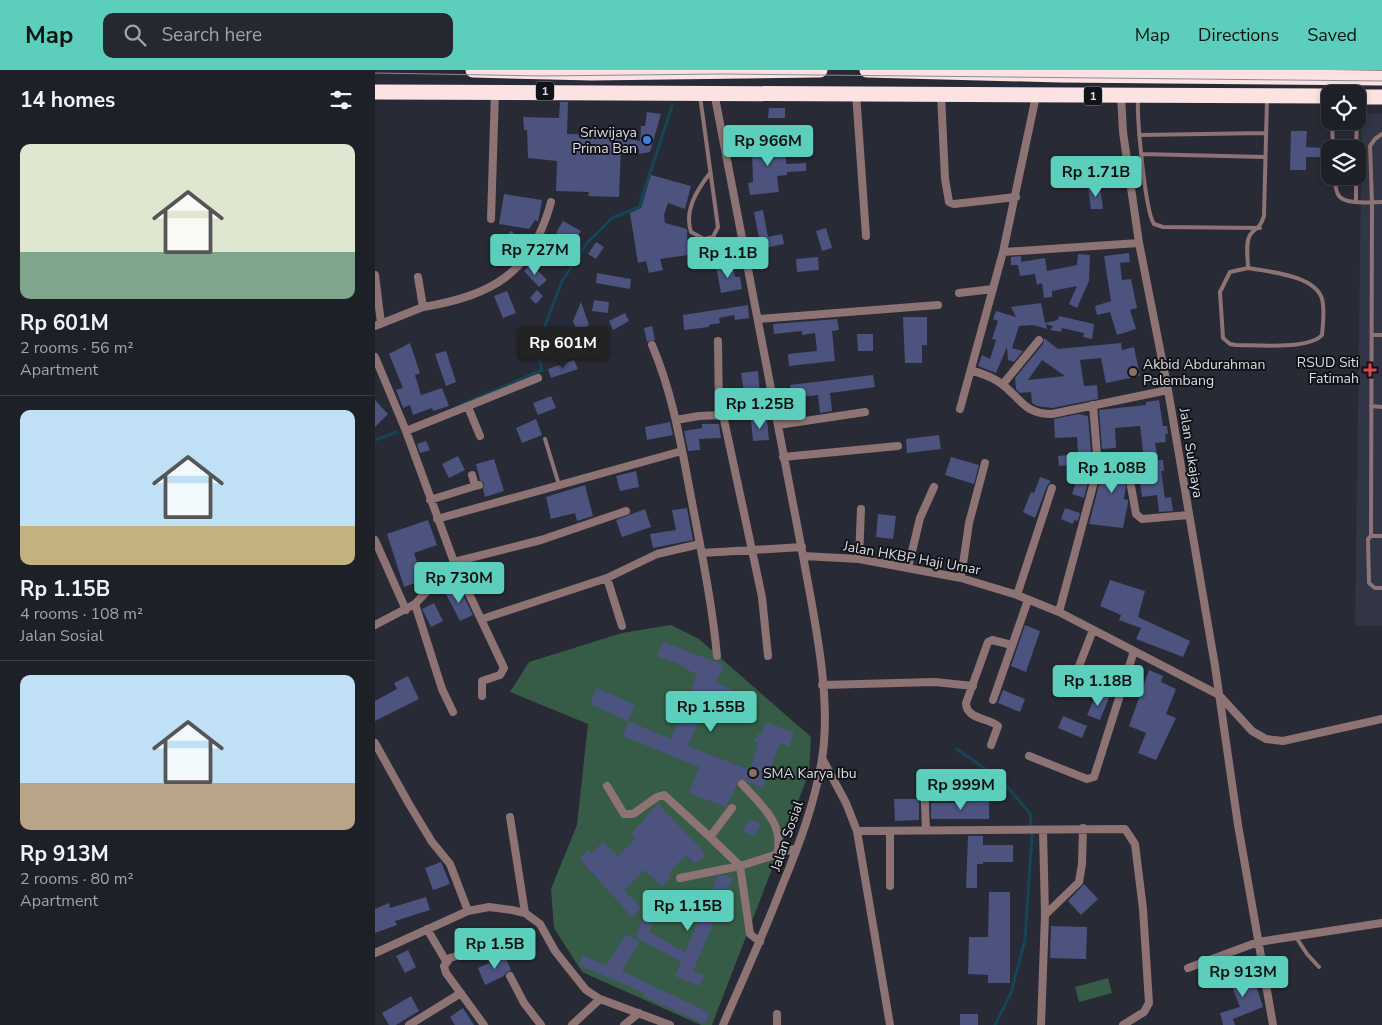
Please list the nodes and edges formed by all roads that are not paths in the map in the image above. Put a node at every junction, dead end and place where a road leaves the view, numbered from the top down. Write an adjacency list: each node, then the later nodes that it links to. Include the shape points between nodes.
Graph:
1 (473, 70): 2 (highway, 1)
2 (491, 70): 3 (highway, 1, via 592,73)
3 (768, 70): 4 (highway, 1)
4 (820, 70)
5 (867, 70): 6 (highway, 1)
6 (984, 72): 7 (highway, 1)
7 (1232, 73): 8 (highway, 1)
8 (1315, 74): 9 (highway, 1)
9 (1371, 76)
10 (495, 91): 11 (highway, 1); 12 (highway, 1); 35 (street)
11 (375, 92)
12 (707, 92): 13 (highway, 1); 27 (lane); 47 (street)
13 (856, 93): 14 (highway, 1); 37 (street)
14 (941, 94): 17 (highway, 1); 30 (street, via 949,202)
15 (1121, 95): 16 (highway, 1); 17 (highway, 1); 38 (street, Jalan Sukajaya)
16 (1139, 95): 18 (highway, 1); 24 (lane)
17 (1036, 96): 30 (street)
18 (1267, 96): 19 (highway, 1); 22 (lane)
19 (1321, 96)
20 (1366, 96): 21 (highway)
21 (1382, 97)
22 (1265, 133): 24 (lane); 26 (lane)
23 (1382, 134): 33 (lane, via 1370,146)
24 (1139, 135): 25 (lane)
25 (1141, 154): 26 (lane); 36 (lane, via 1152,221 1157,227)
26 (1265, 157): 36 (lane, via 1265,207)
27 (709, 173): 27 (lane, via 718,227 713,236 704,239 691,232 689,216 698,189)
28 (1336, 185): 31 (lane, via 1338,195)
29 (1356, 185): 31 (lane)
30 (1016, 197): 39 (street)
31 (1356, 201): 33 (lane)
32 (551, 202): 46 (street, via 535,243 509,275 478,294)
33 (1372, 202): 34 (lane); 49 (lane)
34 (1382, 202)
35 (491, 219)
36 (1259, 228): 40 (lane, via 1247,241)
37 (866, 236)
38 (1139, 243): 39 (street); 58 (street, Jalan Sukajaya)
39 (1003, 252): 43 (street)
40 (1248, 268): 40 (lane, via 1301,279 1313,286 1322,298 1322,335 1318,340 1301,344 1236,345 1223,338 1220,292 1230,272)
41 (375, 275): 48 (street)
42 (418, 276): 46 (street)
43 (993, 289): 44 (street); 55 (street)
44 (959, 294)
45 (938, 305): 47 (street)
46 (423, 308): 48 (street)
47 (759, 319): 65 (street)
48 (378, 325)
49 (1372, 335): 50 (lane); 60 (lane)
50 (1382, 335)
51 (718, 340): 66 (street)
52 (1039, 340): 57 (street)
53 (652, 345): 67 (street)
54 (375, 357): 69 (street)
55 (971, 370): 57 (street); 63 (street)
56 (538, 378): 61 (street)
57 (1003, 384): 59 (street, via 1035,413 1052,414)
58 (1168, 390): 59 (street); 84 (street, Jalan Sukajaya)
59 (1093, 405): 103 (street, via 1098,467)
60 (1371, 406): 62 (lane); 86 (lane)
61 (467, 407): 69 (street); 70 (street)
62 (1382, 407)
63 (960, 409)
64 (865, 412): 68 (street)
65 (775, 413): 66 (street); 68 (street)
66 (721, 415): 67 (street); 91 (street)
67 (676, 420): 73 (street)
68 (778, 425): 74 (street)
69 (406, 432): 81 (street)
70 (480, 436)
71 (545, 439): 77 (lane)
72 (898, 446): 74 (street)
73 (682, 451): 77 (street); 90 (street)
74 (783, 457): 89 (street)
75 (985, 463): 97 (street, via 969,523)
76 (472, 475): 81 (street, via 477,485)
77 (559, 485): 85 (street)
78 (1131, 486): 84 (street, via 1136,514 1142,519)
79 (934, 488): 95 (street, via 920,518)
80 (1052, 488): 99 (street)
81 (429, 500): 85 (street)
82 (861, 509): 93 (street)
83 (626, 511): 94 (street, via 541,540)
84 (1189, 515): 115 (street, Jalan Sukajaya)
85 (437, 519): 94 (street)
86 (1371, 536): 87 (lane); 98 (lane, via 1367,539 1369,583 1375,588)
87 (1382, 536)
88 (375, 540): 102 (street)
89 (801, 547): 91 (street); 92 (street)
90 (701, 548): 91 (street); 96 (street, via 657,554); 110 (street)
91 (752, 550): 111 (street)
92 (803, 556): 93 (street, Jalan HKBP Haji Umar); 113 (street, Jalan Sosial)
93 (859, 559): 95 (street, Jalan HKBP Haji Umar)
94 (454, 562): 101 (street); 104 (street)
95 (908, 568): 97 (street, Jalan HKBP Haji Umar)
96 (607, 578): 104 (street); 106 (street)
97 (961, 578): 99 (street, Jalan HKBP Haji Umar)
98 (1382, 588)
99 (1017, 595): 100 (street, Jalan HKBP Haji Umar)
100 (1027, 600): 103 (street, Jalan HKBP Haji Umar); 108 (street)
101 (415, 604): 102 (street); 118 (street, via 442,689)
102 (407, 610): 105 (street)
103 (1059, 612): 107 (street, Jalan HKBP Haji Umar)
104 (481, 619): 116 (street, via 504,668 500,675 482,681)
105 (375, 625)
106 (622, 626)
107 (1093, 630): 109 (street, Jalan HKBP Haji Umar); 112 (street)
108 (1012, 645): 114 (street, via 988,642); 117 (street)
109 (1134, 651): 115 (street, Jalan HKBP Haji Umar); 122 (street, via 1094,777 1087,779)
110 (717, 656)
111 (768, 656)
112 (1074, 679)
113 (822, 685): 114 (street, via 935,682); 123 (street, Jalan Sosial)
114 (973, 686): 121 (street, via 967,709 998,725)
115 (1219, 695): 119 (street, Jalan HKBP Haji Umar, via 1244,724 1259,736 1273,741); 147 (street, Jalan Sukajaya)
116 (482, 696)
117 (993, 700)
118 (453, 712)
119 (1382, 719)
120 (375, 743): 140 (street, via 432,842 450,864)
121 (991, 745)
122 (1029, 756)
123 (822, 758): 130 (street); 135 (street, Jalan Sosial, via 812,804)
124 (924, 777): 133 (street)
125 (742, 784): 136 (street, via 775,823 779,843)
126 (607, 786): 134 (street, via 624,814 633,814 657,796 664,795)
127 (732, 808): 134 (street)
128 (509, 817): 141 (street)
129 (1083, 828): 131 (street); 142 (street, via 1079,882); 168 (street, via 1125,829 1135,844 1149,1003 1144,1012)
130 (857, 830): 132 (street); 166 (street)
131 (1043, 830): 133 (street); 142 (street)
132 (890, 831): 133 (street); 139 (street)
133 (926, 831)
134 (710, 837): 137 (street)
135 (797, 848): 136 (street); 146 (street, Jalan Sosial)
136 (777, 854): 137 (street)
137 (740, 866): 138 (street); 146 (street, via 750,934)
138 (680, 878)
139 (890, 886)
140 (468, 911): 141 (street, via 501,908); 144 (street)
141 (525, 913): 155 (street, via 540,924 579,983)
142 (1045, 915): 167 (street)
143 (1382, 923): 145 (street)
144 (427, 929): 149 (street); 150 (street)
145 (1296, 937): 147 (street); 151 (lane)
146 (760, 942): 164 (street, Jalan Sosial)
147 (1258, 942): 152 (street); 169 (street, Jalan Sukajaya)
148 (486, 947): 150 (street)
149 (375, 953)
150 (446, 962): 154 (street, via 446,973)
151 (1319, 967)
152 (1188, 968)
153 (510, 976): 160 (street, via 534,1019)
154 (461, 994): 158 (street); 159 (street)
155 (599, 999): 156 (street); 161 (street)
156 (639, 1013): 162 (street); 163 (street)
157 (777, 1014): 165 (street)
158 (409, 1025)
159 (484, 1025)
160 (541, 1025)
161 (572, 1025)
162 (624, 1025)
163 (670, 1025)
164 (723, 1025)
165 (777, 1025)
166 (890, 1025)
167 (1041, 1025)
168 (1123, 1025)
169 (1273, 1025)

